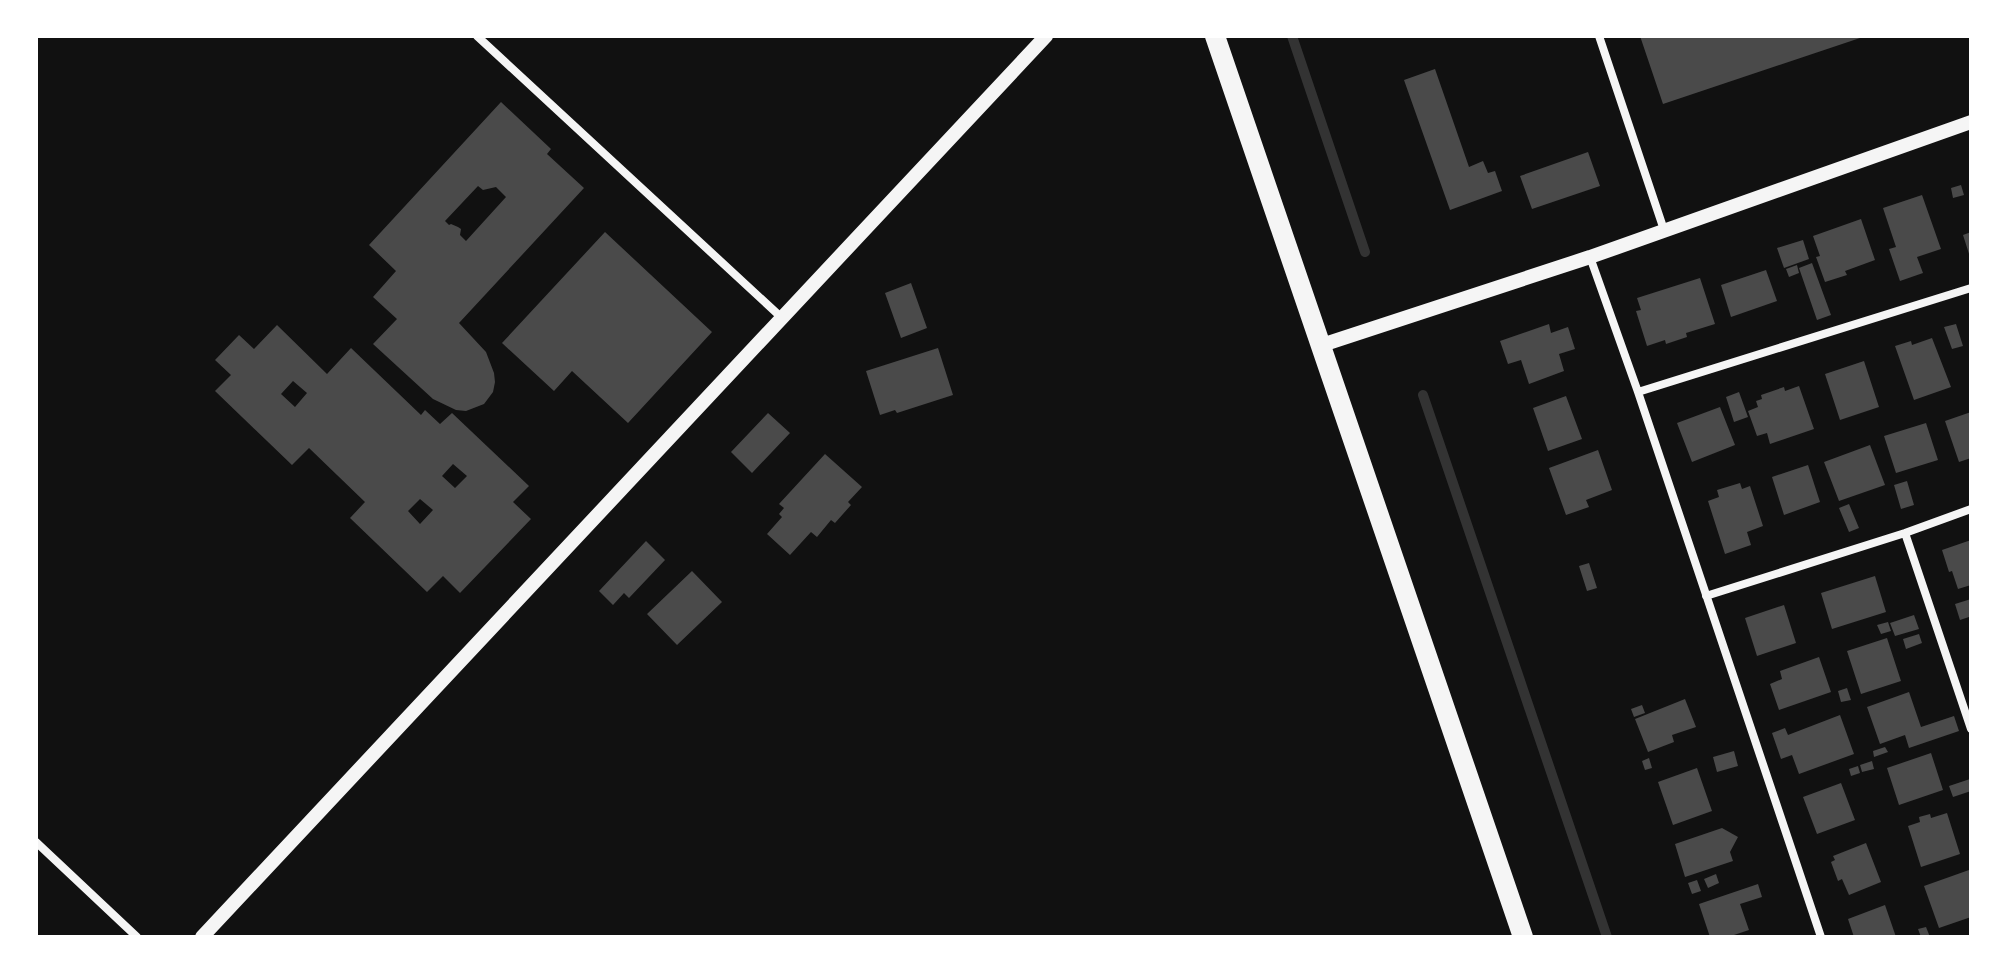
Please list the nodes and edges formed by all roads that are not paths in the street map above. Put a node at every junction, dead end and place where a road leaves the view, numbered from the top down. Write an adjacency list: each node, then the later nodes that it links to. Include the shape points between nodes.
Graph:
1 (477, 36): 9 (street)
2 (1046, 36): 9 (street)
3 (1215, 36): 10 (main road)
4 (1599, 36): 6 (street)
5 (1971, 122): 6 (street)
6 (1664, 230): 7 (street)
7 (1590, 257): 10 (street); 11 (street)
8 (1971, 288): 11 (street)
9 (782, 318): 18 (street)
10 (1322, 345): 19 (main road)
11 (1638, 392): 14 (street)
12 (1971, 509): 13 (street)
13 (1905, 533): 14 (street); 15 (street)
14 (1706, 596): 20 (street)
15 (1971, 729)
16 (36, 842): 17 (street)
17 (137, 937)
18 (202, 937)
19 (1523, 937)
20 (1821, 937)

